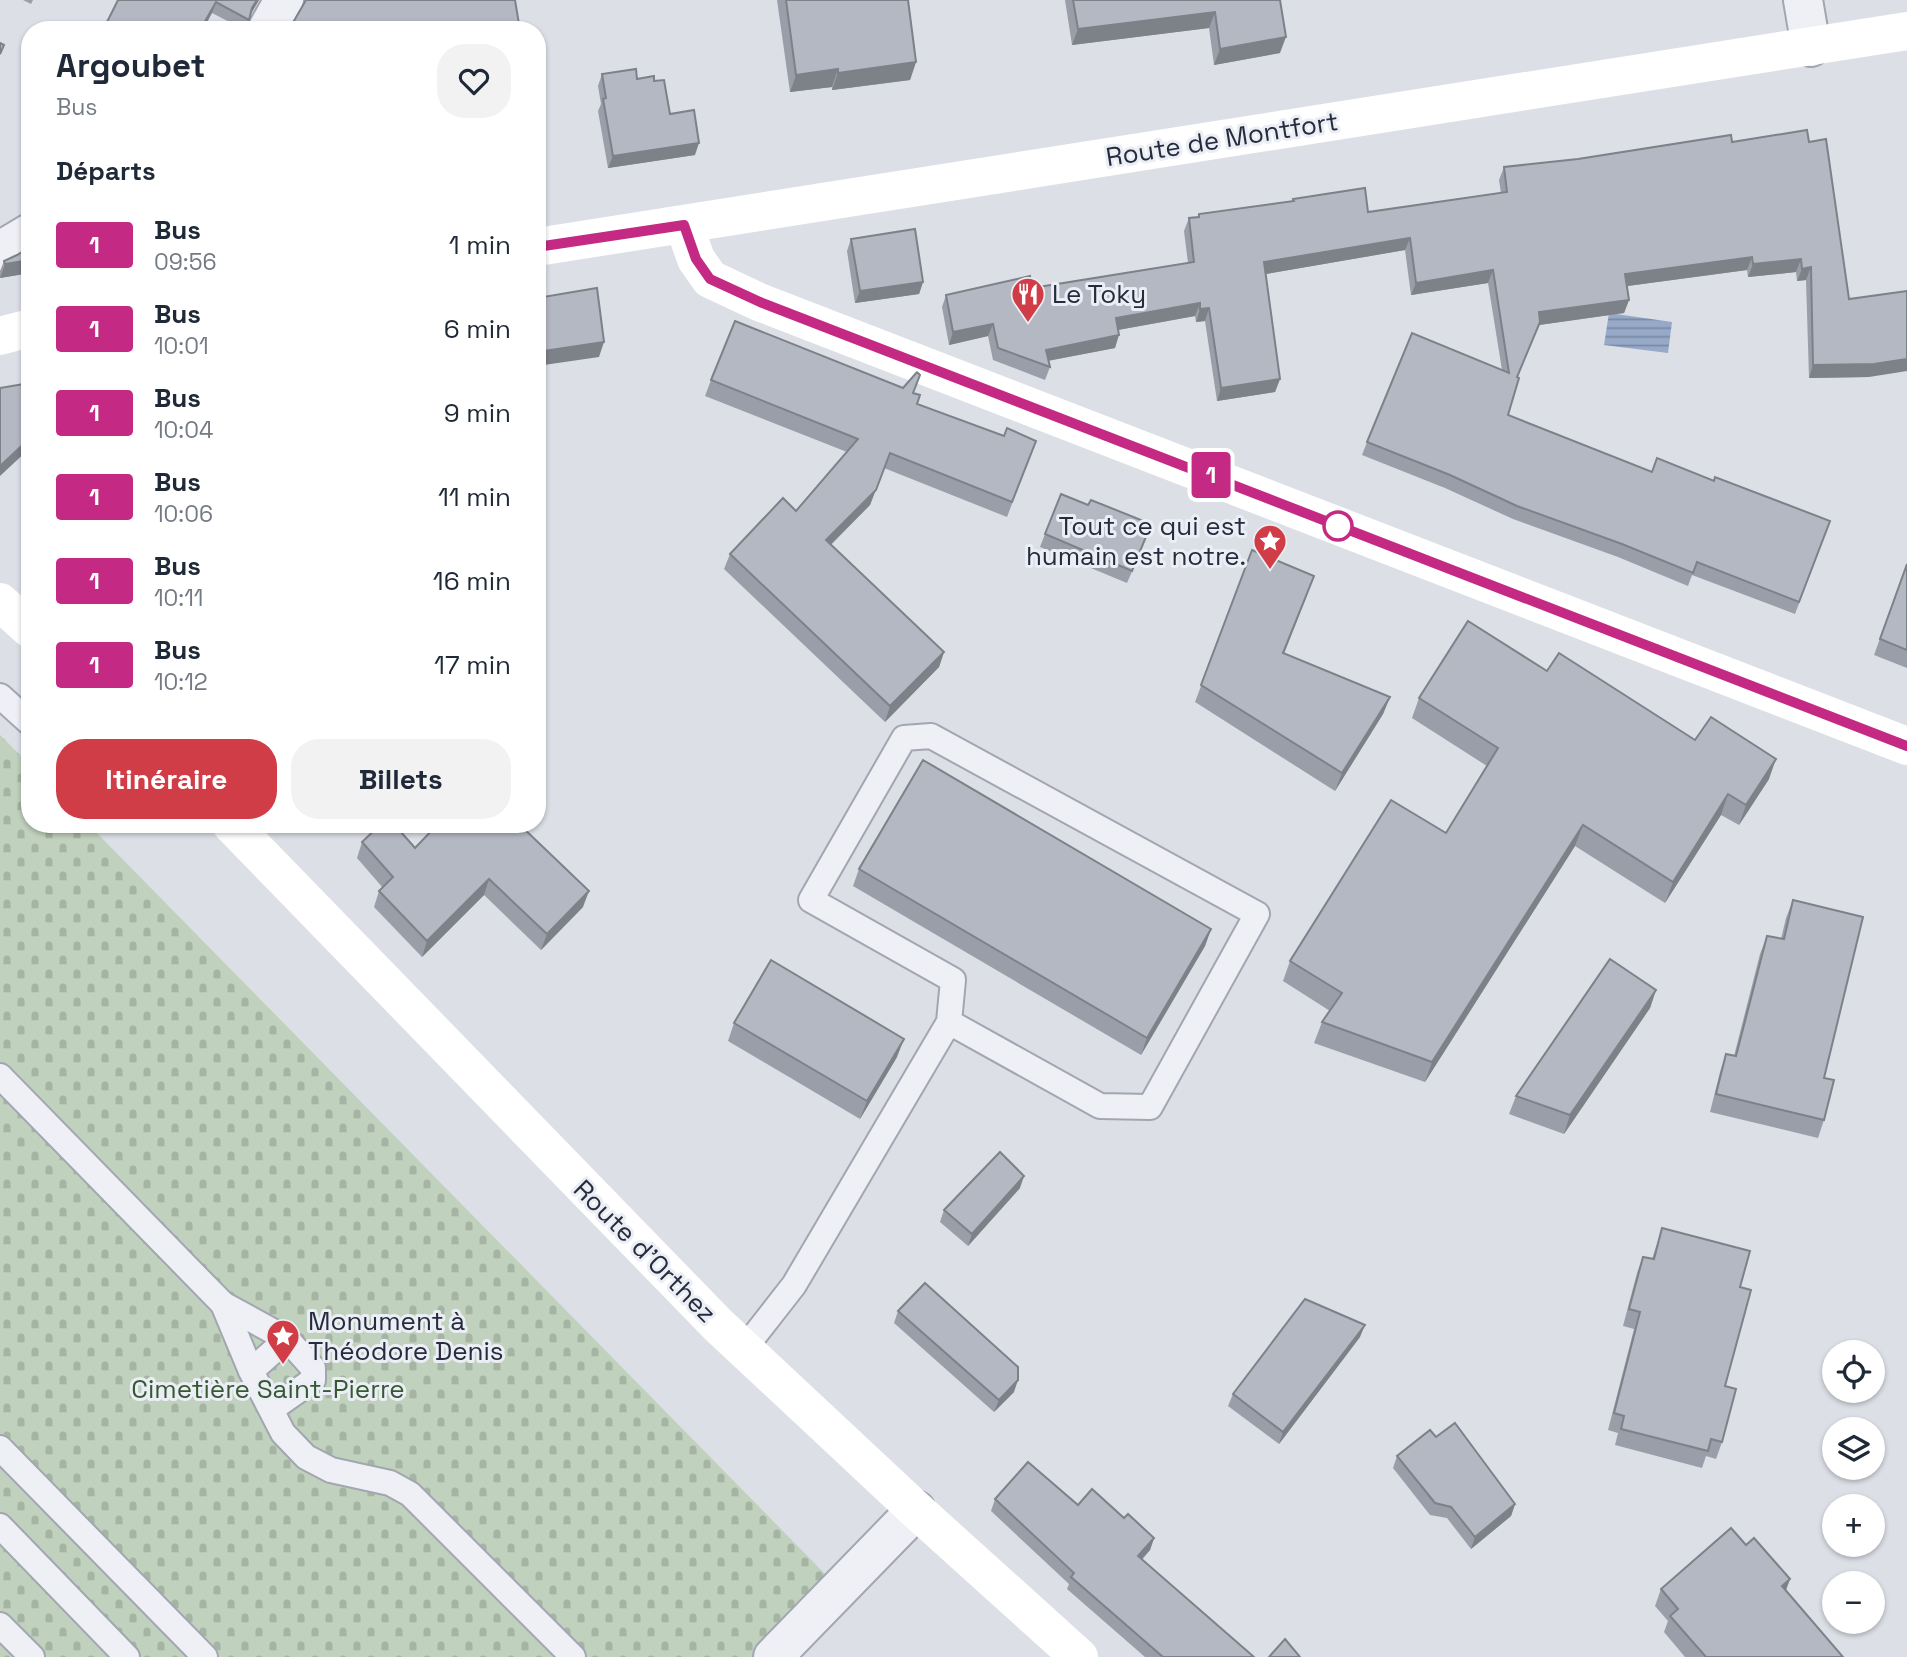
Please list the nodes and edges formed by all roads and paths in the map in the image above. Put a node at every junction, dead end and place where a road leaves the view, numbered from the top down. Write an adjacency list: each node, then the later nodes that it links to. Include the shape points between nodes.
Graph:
1 (284, 0): 3 (street)
2 (1803, 0): 5 (street)
3 (272, 21)
4 (1907, 31): 5 (main road, Route de Montfort)
5 (1811, 47): 6 (main road, Route de Montfort)
6 (684, 225): 8 (main road, Route de Montfort); 18 (main road, via 696,259 710,279 760,302)
7 (21, 238): 9 (street)
8 (546, 246)
9 (0, 251)
10 (0, 325): 11 (main road)
11 (21, 326)
12 (21, 329): 13 (main road)
13 (0, 336)
14 (0, 602): 15 (main road)
15 (21, 621)
16 (0, 696): 17 (lane)
17 (21, 715)
18 (1907, 746)
19 (240, 833): 24 (main road, Route d'Orthez)
20 (949, 1022): 20 (lane, via 1100,1106 1150,1107 1258,914 931,736 904,738 811,900 953,980); 24 (lane, via 794,1284)
21 (0, 1076): 22 (lane)
22 (223, 1304): 23 (lane); 25 (lane)
23 (287, 1339): 25 (lane); 26 (lane, via 313,1368 313,1380)
24 (744, 1349): 28 (main road, Route d'Orthez)
25 (251, 1371): 26 (lane)
26 (272, 1409): 34 (lane, via 283,1433 306,1457 331,1470 390,1483 410,1494)
27 (0, 1448): 33 (lane)
28 (916, 1510): 35 (street); 36 (main road, Route d'Orthez)
29 (0, 1527): 32 (lane)
30 (0, 1625): 31 (lane)
31 (32, 1657)
32 (127, 1657)
33 (205, 1657)
34 (573, 1657)
35 (773, 1657)
36 (1079, 1657)

